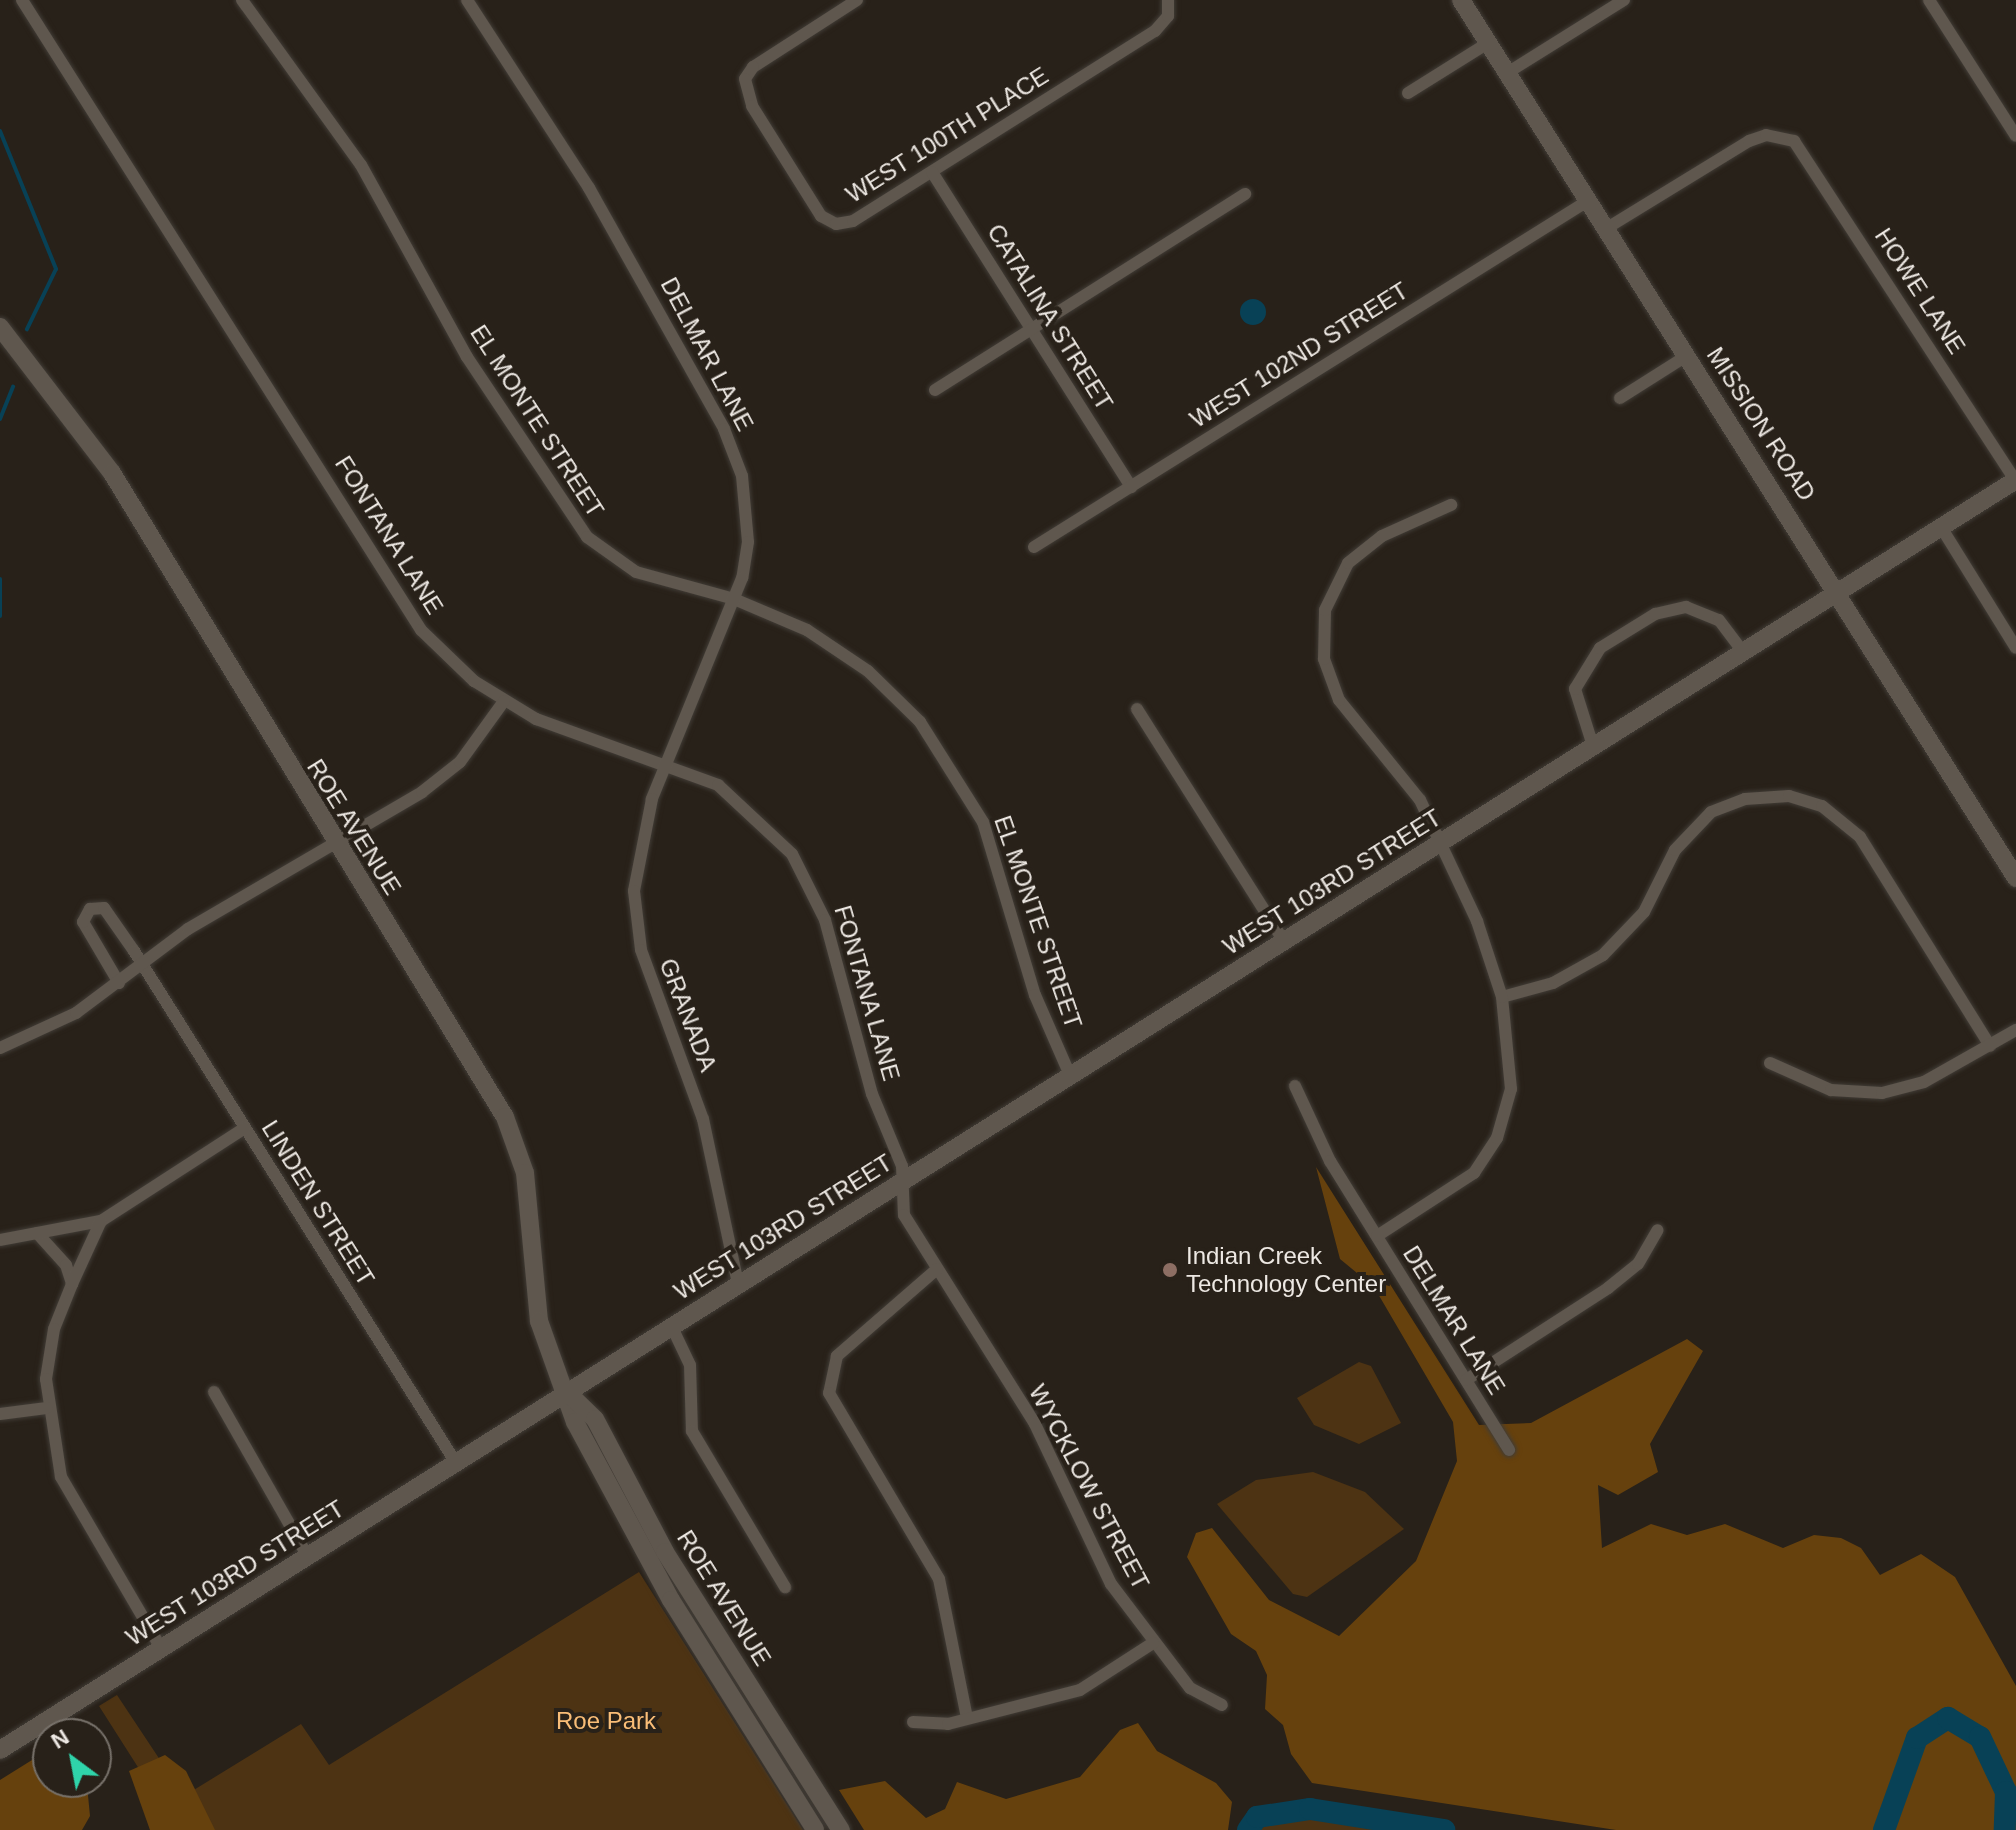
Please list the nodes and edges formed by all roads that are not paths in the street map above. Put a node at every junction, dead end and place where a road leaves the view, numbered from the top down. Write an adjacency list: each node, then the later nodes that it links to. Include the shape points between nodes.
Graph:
1 (22, 0): 31 (street, FONTANA LANE, via 243,339 404,606 449,660)
2 (242, 0): 28 (street, EL MONTE STREET, via 361,165 467,357 587,537 636,572)
3 (467, 0): 28 (street, DELMAR LANE, via 589,188 734,450 748,542)
4 (857, 0): 13 (street, WEST 100TH PLACE, via 753,67 745,79 759,118 821,216 836,224 853,221)
5 (1168, 0): 13 (street, WEST 100TH PLACE, via 1168,16 1155,31)
6 (1461, 0): 9 (main road, MISSION ROAD)
7 (1624, 0): 10 (street)
8 (1929, 0): 12 (street)
9 (1488, 43): 10 (main road, MISSION ROAD); 11 (street)
10 (1507, 73): 15 (main road, MISSION ROAD)
11 (1408, 93)
12 (2016, 136)
13 (932, 172): 18 (street, CATALINA STREET)
14 (1245, 194): 18 (street)
15 (1589, 200): 16 (main road, MISSION ROAD); 23 (street, WEST 102ND STREET)
16 (1607, 228): 19 (main road, MISSION ROAD); 22 (street, HOWE LANE, via 1749,141 1779,135 1806,152)
17 (0, 327): 35 (main road, ROE AVENUE, via 112,473)
18 (1031, 329): 20 (street); 23 (street, CATALINA STREET)
19 (1688, 355): 21 (street); 27 (main road, MISSION ROAD)
20 (935, 390)
21 (1620, 398)
22 (2016, 480): 25 (main road, WEST 103RD STREET)
23 (1131, 487): 26 (street, WEST 102ND STREET)
24 (1451, 505): 36 (street, via 1356,554 1331,590 1323,622 1324,659 1339,700 1408,780)
25 (1941, 527): 27 (main road, WEST 103RD STREET); 29 (street)
26 (1034, 547)
27 (1839, 591): 30 (main road, WEST 103RD STREET); 37 (main road, MISSION ROAD)
28 (734, 599): 34 (street, DELMAR LANE); 46 (street, EL MONTE STREET, via 807,630 868,671 941,749 983,822 1035,995)
29 (2016, 648)
30 (1742, 651): 33 (main road, WEST 103RD STREET); 33 (street, via 1719,620 1686,607 1655,614 1600,648 1575,689)
31 (504, 701): 34 (street, FONTANA LANE); 35 (street, via 442,778)
32 (1137, 709): 38 (street)
33 (1593, 746): 36 (main road, WEST 103RD STREET)
34 (668, 762): 49 (street, FONTANA LANE, via 746,805 809,883 872,1094 902,1166); 56 (street, GRANADA, via 642,830 636,920 703,1119)
35 (331, 841): 39 (street, via 188,929); 61 (main road, ROE AVENUE, via 451,1022 518,1148 539,1321)
36 (1441, 842): 38 (main road, WEST 103RD STREET); 41 (street)
37 (2016, 878)
38 (1283, 940): 46 (main road, WEST 103RD STREET)
39 (143, 966): 40 (street); 40 (street, LINDEN STREET, via 104,908 90,909 83,922); 48 (street, LINDEN STREET)
40 (119, 983): 44 (street, via 76,1013)
41 (1502, 997): 43 (street, via 1579,971 1624,937 1675,850 1711,812 1745,799 1789,796 1822,806 1860,837); 53 (street, via 1512,1071 1497,1138 1474,1173)
42 (2016, 1030): 43 (street)
43 (1990, 1046): 45 (street, via 1924,1082 1869,1094 1831,1090)
44 (0, 1048)
45 (1770, 1063)
46 (1070, 1075): 49 (main road, WEST 103RD STREET)
47 (1295, 1086): 53 (street, DELMAR LANE, via 1330,1161)
48 (245, 1128): 50 (street); 65 (street, LINDEN STREET)
49 (900, 1182): 55 (street, WYCKLOW STREET, via 904,1215); 56 (main road, WEST 103RD STREET)
50 (101, 1221): 52 (street); 57 (street)
51 (1658, 1230): 59 (street, via 1638,1264 1608,1288)
52 (37, 1233): 54 (street); 57 (street, via 66,1265)
53 (1377, 1236): 59 (street, DELMAR LANE)
54 (0, 1240)
55 (937, 1269): 68 (street, WYCKLOW STREET, via 1035,1424 1111,1584); 71 (street, via 837,1356 829,1393 939,1579)
56 (738, 1283): 58 (main road, WEST 103RD STREET)
57 (72, 1284): 62 (street, via 49,1354)
58 (671, 1325): 61 (main road, WEST 103RD STREET); 67 (street, via 690,1365 692,1431)
59 (1466, 1380): 64 (street, DELMAR LANE)
60 (214, 1392): 66 (street)
61 (568, 1393): 65 (main road, WEST 103RD STREET); 74 (main road, ROE AVENUE, via 595,1419 665,1552); 75 (main road, ROE AVENUE, via 575,1422 656,1573)
62 (47, 1408): 63 (street); 69 (street, via 75,1510)
63 (0, 1414)
64 (1509, 1450)
65 (456, 1463): 66 (main road, WEST 103RD STREET)
66 (307, 1555): 69 (main road, WEST 103RD STREET)
67 (785, 1587)
68 (1153, 1643): 70 (street, WYCKLOW STREET, via 1190,1688); 71 (street, via 1080,1690)
69 (161, 1648): 73 (main road, WEST 103RD STREET)
70 (1222, 1705)
71 (967, 1718): 72 (street)
72 (913, 1722)
73 (0, 1750)
74 (827, 1809): 75 (main road); 76 (main road, ROE AVENUE)
75 (811, 1823)
76 (841, 1830)

